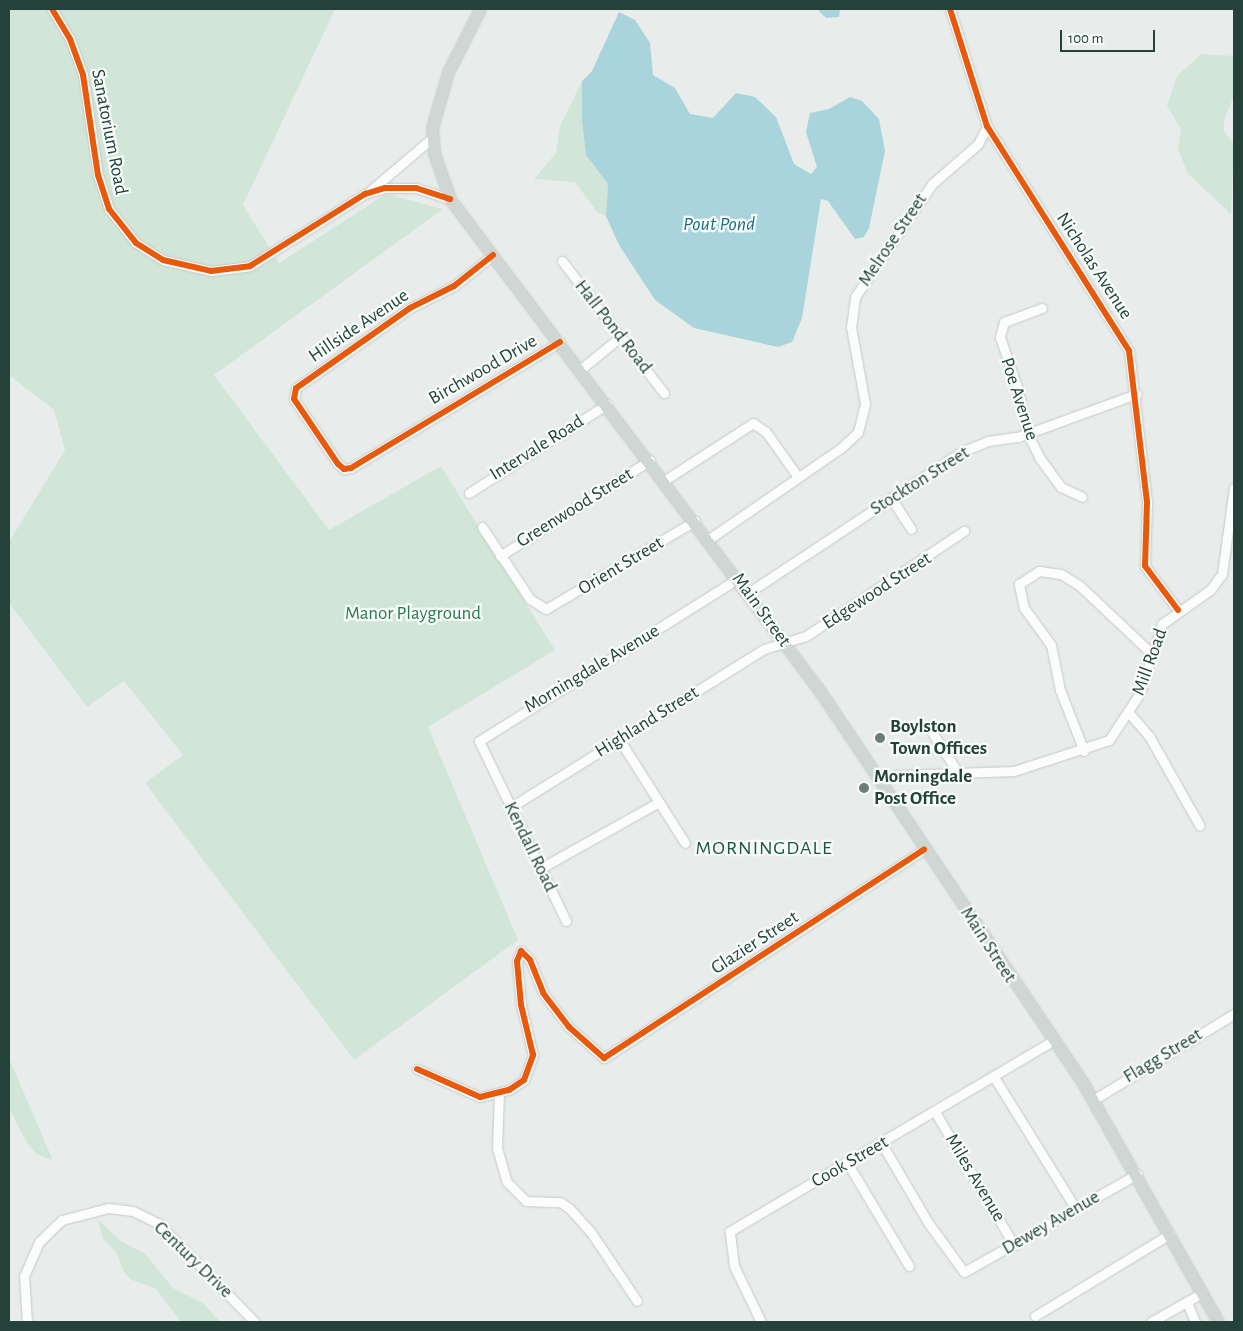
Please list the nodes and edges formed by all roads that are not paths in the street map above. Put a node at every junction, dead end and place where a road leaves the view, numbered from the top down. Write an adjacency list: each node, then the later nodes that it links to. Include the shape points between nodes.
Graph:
1 (52, 9): 6 (street, Sanatorium Road, via 70,39 83,75 98,175 109,209 132,239 154,256 199,270 250,266)
2 (480, 9): 5 (main road, via 448,72)
3 (950, 9): 4 (street, Nicholas Avenue)
4 (987, 126): 15 (street, Nicholas Avenue, via 1121,334 1132,361); 20 (street, Melrose Street, via 978,144 932,184 865,277 855,297 850,327 864,394 860,425 848,443)
5 (432, 138): 6 (street); 7 (main road, Main Street)
6 (365, 194): 7 (street, Sanatorium Road, via 404,187)
7 (450, 199): 8 (main road, Main Street)
8 (493, 255): 12 (main road, Main Street); 19 (street, Hillside Avenue, via 454,286 410,308 293,392 299,407)
9 (562, 261): 11 (street, Hall Pond Road)
10 (1042, 308): 17 (street, Poe Avenue, via 1004,322 998,330)
11 (619, 338): 13 (street); 14 (street, Hall Pond Road)
12 (560, 342): 13 (main road, Main Street); 19 (street, Birchwood Drive, via 492,387)
13 (581, 369): 16 (main road, Main Street)
14 (664, 393)
15 (1136, 394): 17 (street, Stockton Street); 34 (street, Nicholas Avenue, via 1147,502 1145,566)
16 (607, 404): 18 (main road, Main Street); 23 (street, Intervale Road)
17 (1027, 433): 24 (street, Poe Avenue, via 1061,487); 25 (street, Stockton Street, via 960,452)
18 (650, 460): 21 (main road, Main Street); 31 (street, Greenwood Street)
19 (344, 469)
20 (798, 477): 21 (street, via 757,423); 30 (street, Melrose Street)
21 (665, 480): 26 (main road, Main Street)
22 (1234, 488): 34 (street, Mill Road, via 1222,574 1210,590)
23 (469, 493)
24 (1082, 497)
25 (891, 498): 28 (street); 33 (street, Stockton Street)
26 (695, 521): 30 (main road, Main Street); 31 (street, Orient Street, via 546,609 530,599)
27 (482, 527): 31 (street)
28 (911, 529)
29 (964, 531): 35 (street, Edgewood Street, via 806,636)
30 (709, 539): 32 (main road, Main Street)
31 (500, 556)
32 (737, 579): 33 (main road, Main Street); 42 (street, Morningdale Avenue, via 481,739)
33 (748, 593): 35 (main road, Main Street)
34 (1178, 610): 36 (street, Mill Road, via 1162,624)
35 (785, 644): 39 (street, Highland Street, via 764,649); 43 (main road, Main Street)
36 (1151, 653): 37 (street, Mill Road, via 1146,679); 40 (street, via 1080,586 1061,574 1040,571 1019,584 1024,608 1052,645 1060,690)
37 (1129, 713): 40 (street, Mill Road, via 1108,740); 46 (street, via 1149,736)
38 (928, 726): 41 (street)
39 (619, 739): 44 (street); 45 (street, Highland Street)
40 (1084, 751): 41 (street, Mill Road, via 1014,770)
41 (958, 773): 43 (street, Mill Road, via 898,775)
42 (494, 774): 45 (street, Kendall Road)
43 (879, 781): 48 (main road, Main Street)
44 (658, 802): 47 (street); 49 (street)
45 (511, 807): 49 (street, Kendall Road)
46 (1200, 826)
47 (685, 843)
48 (924, 849): 52 (main road, Main Street); 55 (street, Glazier Street, via 615,1054 601,1056 579,1038 543,993 530,960 521,951 517,961 521,1005 532,1061 524,1080)
49 (541, 868): 50 (street, Kendall Road)
50 (566, 921)
51 (1234, 1014): 56 (street, Flagg Street)
52 (1054, 1041): 54 (street, Cook Street); 56 (main road, Main Street)
53 (417, 1069): 55 (street, via 474,1096)
54 (994, 1077): 57 (street, Cook Street); 61 (street)
55 (499, 1094): 66 (street, via 497,1148 507,1182 526,1201 560,1202 569,1208 590,1231)
56 (1093, 1100): 60 (main road, Main Street)
57 (935, 1112): 58 (street, Cook Street); 63 (street, Miles Avenue)
58 (882, 1144): 59 (street, Cook Street); 63 (street, Dewey Avenue, via 929,1224 964,1272)
59 (848, 1164): 64 (street); 71 (street, Cook Street, via 730,1231 734,1266)
60 (1138, 1174): 61 (street, Dewey Avenue); 62 (main road, Main Street)
61 (1076, 1209): 63 (street, Dewey Avenue)
62 (1170, 1234): 65 (main road, Main Street); 68 (street)
63 (1014, 1245)
64 (909, 1266)
65 (1202, 1293): 67 (street); 74 (main road, Main Street)
66 (637, 1301)
67 (1187, 1302): 72 (street); 73 (street)
68 (1035, 1316)
69 (27, 1322): 70 (street, Century Drive, via 24,1276 39,1242 62,1220 108,1208 133,1211 158,1222)
70 (255, 1322)
71 (761, 1322)
72 (1151, 1322)
73 (1195, 1322)
74 (1218, 1322)

